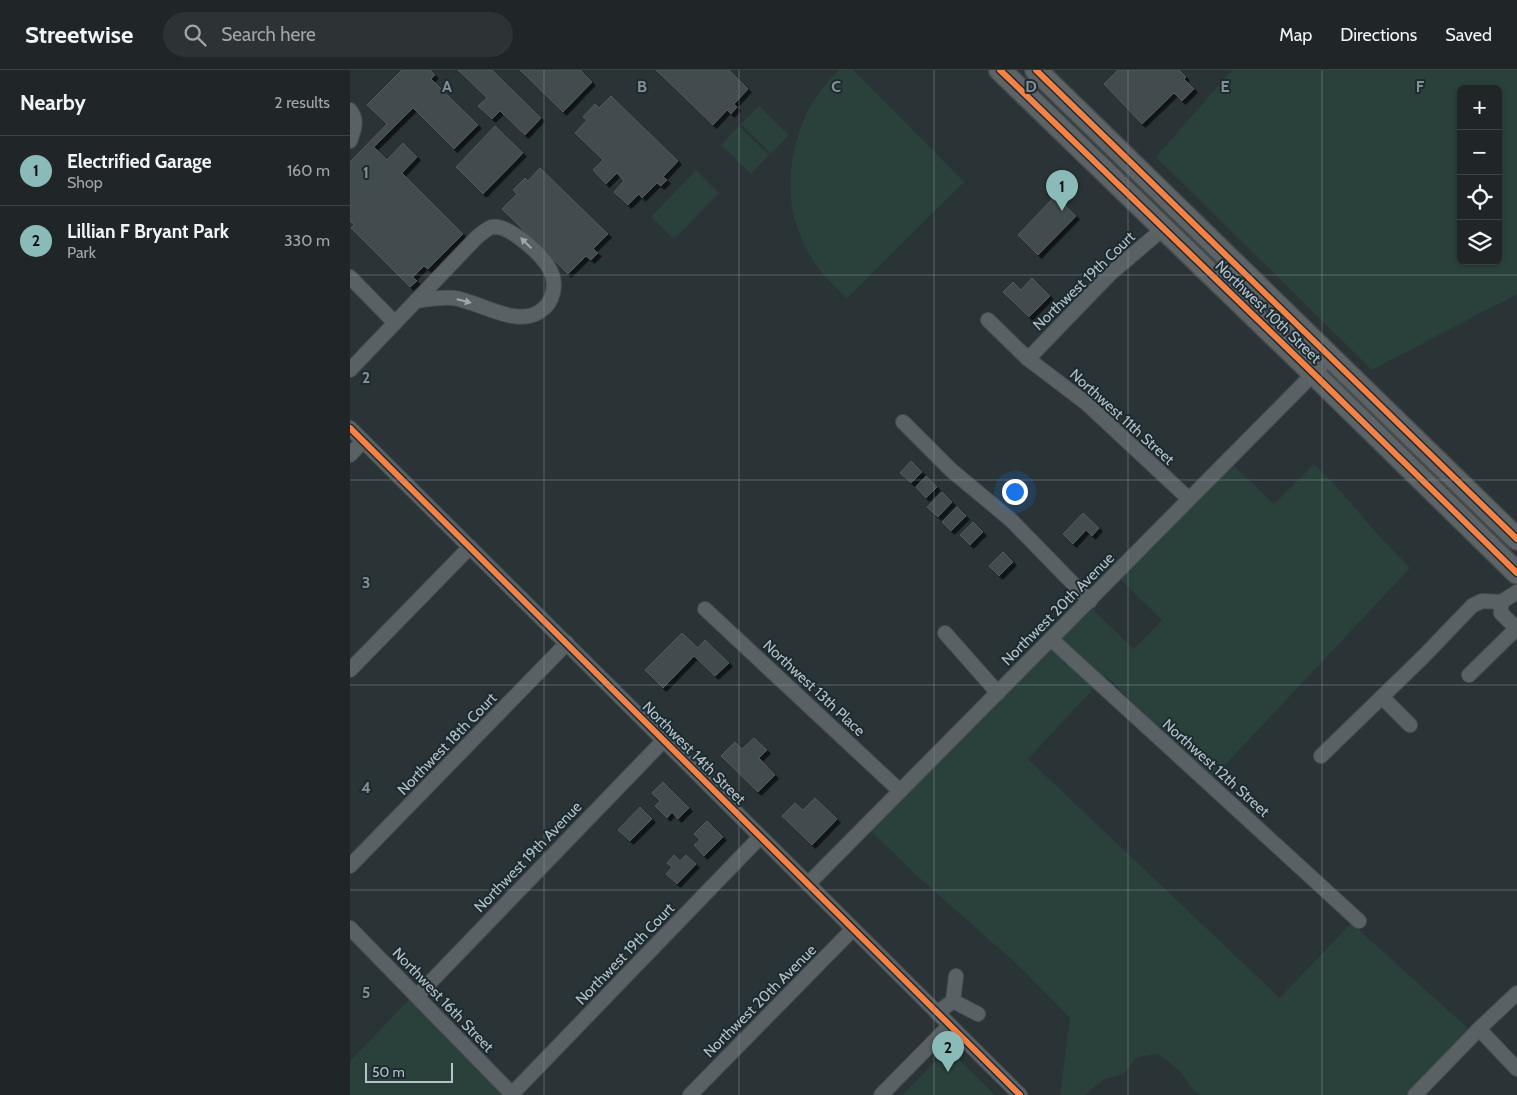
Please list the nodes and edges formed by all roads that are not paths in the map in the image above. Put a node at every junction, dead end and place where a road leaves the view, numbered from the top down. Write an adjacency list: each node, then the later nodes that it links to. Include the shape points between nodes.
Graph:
1 (1000, 70): 6 (highway, Northwest 10th Street)
2 (1036, 70): 5 (highway, Northwest 10th Street)
3 (350, 110): 4 (street, via 355,120)
4 (350, 141)
5 (1133, 165): 6 (highway); 12 (highway, Northwest 10th Street)
6 (1116, 182): 7 (highway, Northwest 10th Street)
7 (1164, 228): 13 (street, Northwest 19th Court, via 1110,274); 15 (highway, Northwest 10th Street)
8 (350, 277): 11 (street)
9 (416, 301): 9 (street, one-way to 9, via 454,298 506,315 529,316 546,307 554,291 554,281 544,261 518,236 509,230 493,227 476,238); 11 (street)
10 (988, 320): 13 (street, Northwest 11th Street)
11 (395, 323): 14 (street)
12 (1330, 357): 15 (street, Northwest 20th Avenue); 21 (highway, Northwest 10th Street)
13 (1028, 359): 20 (street, Northwest 11th Street, via 1086,402)
14 (350, 370)
15 (1314, 374): 20 (street, Northwest 20th Avenue); 23 (highway, Northwest 10th Street)
16 (903, 422): 25 (street, via 951,470 1011,520)
17 (350, 428): 18 (street, Northwest 14th Street)
18 (363, 441): 19 (street); 22 (street, Northwest 14th Street)
19 (350, 455)
20 (1189, 500): 25 (street, Northwest 20th Avenue)
21 (1517, 539)
22 (470, 547): 31 (street, Northwest 14th Street); 32 (street)
23 (1517, 572)
24 (1517, 592): 26 (street)
25 (1090, 601): 30 (street, Northwest 20th Avenue)
26 (1501, 602): 28 (street, via 1501,613); 35 (street, via 1482,601 1472,606)
27 (705, 609): 39 (street, Northwest 13th Place)
28 (1517, 629): 33 (street)
29 (946, 633): 34 (street)
30 (1051, 639): 34 (street, Northwest 20th Avenue); 43 (street, Northwest 12th Street)
31 (567, 644): 37 (street, Northwest 14th Street); 41 (street, Northwest 18th Court)
32 (350, 670)
33 (1469, 675)
34 (998, 694): 39 (street, Northwest 20th Avenue)
35 (1382, 697): 36 (street); 38 (street)
36 (1410, 725)
37 (664, 740): 40 (street, Northwest 14th Street); 48 (street, Northwest 19th Avenue)
38 (1321, 756)
39 (900, 791): 42 (street, Northwest 20th Avenue)
40 (760, 837): 42 (street, Northwest 14th Street); 55 (street, Northwest 19th Court)
41 (350, 866)
42 (808, 884): 45 (street, Northwest 14th Street)
43 (1359, 921)
44 (350, 928): 48 (street, Northwest 16th Street)
45 (853, 929): 50 (street, Northwest 14th Street); 56 (street, Northwest 20th Avenue)
46 (956, 976): 49 (street)
47 (1517, 993): 53 (street)
48 (417, 996): 55 (street, Northwest 16th Street)
49 (952, 1001): 50 (street); 51 (street)
50 (937, 1013): 52 (street, Northwest 14th Street)
51 (978, 1014)
52 (950, 1025): 57 (street); 58 (street, Northwest 14th Street)
53 (1479, 1029): 54 (street); 59 (street)
54 (1517, 1069)
55 (513, 1094)
56 (690, 1095)
57 (881, 1095)
58 (1020, 1095)
59 (1415, 1095)

